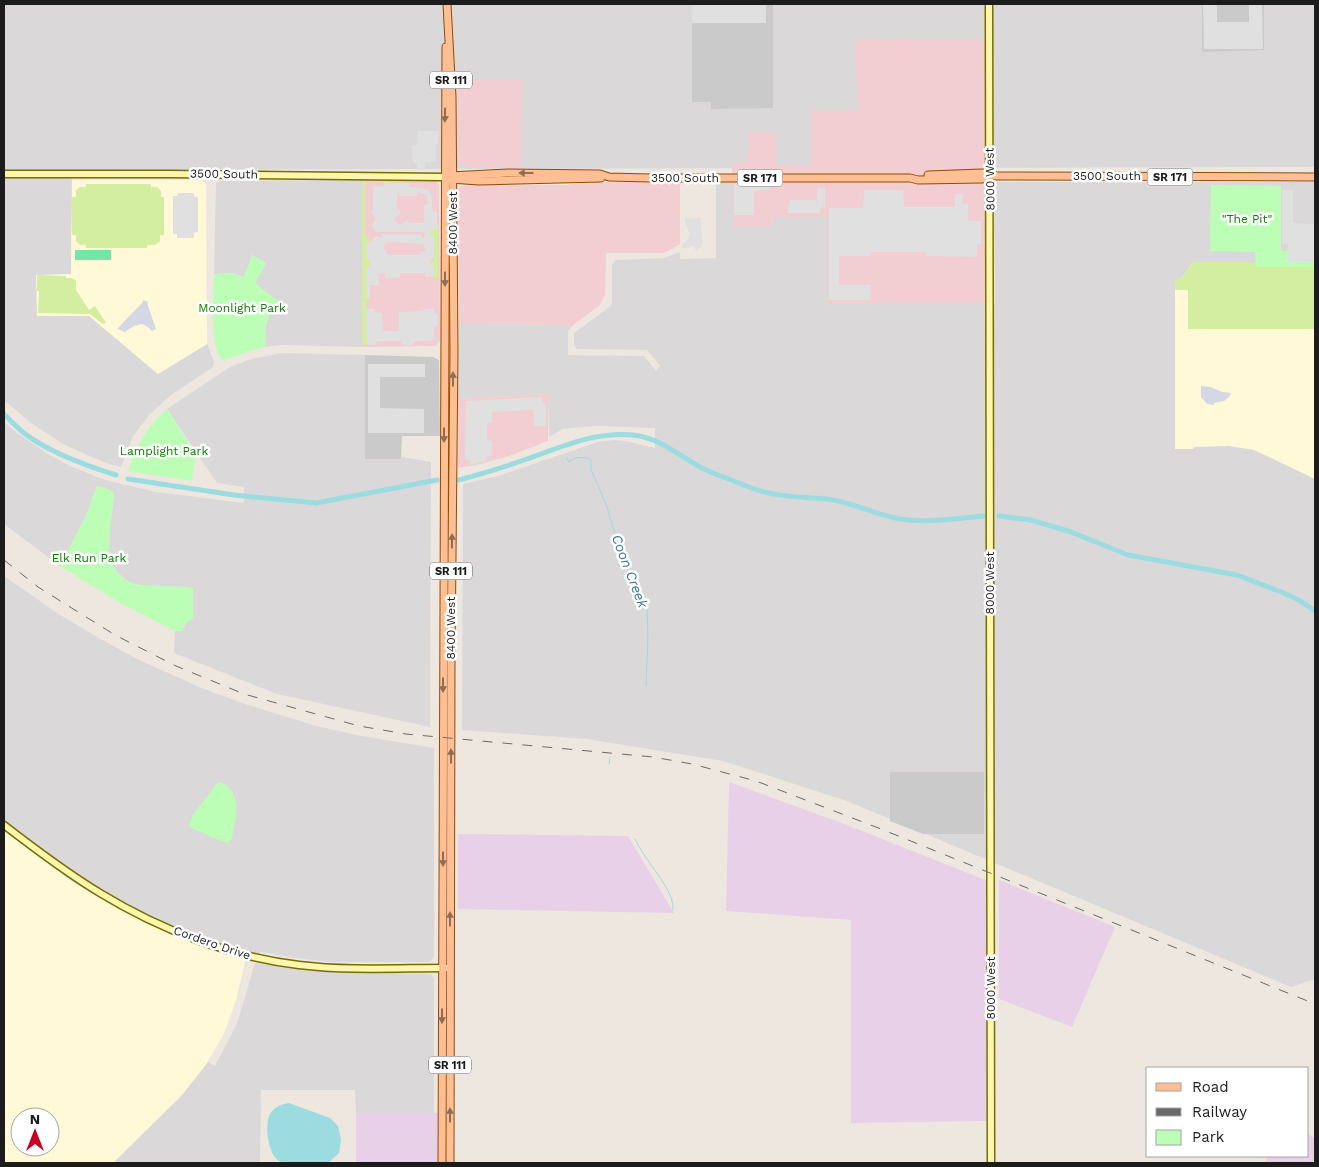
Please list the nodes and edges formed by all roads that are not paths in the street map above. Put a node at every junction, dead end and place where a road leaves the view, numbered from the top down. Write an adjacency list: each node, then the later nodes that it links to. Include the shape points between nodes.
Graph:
1 (447, 4): 5 (main road, 8400 West / SR 111, one-way to 5); 6 (main road, 8400 West / SR 111, via 452,88)
2 (989, 4): 4 (street, 8000 West)
3 (4, 174): 5 (street, 3500 South)
4 (990, 176): 6 (main road, 3500 South / SR 171, via 982,179 918,180 609,177 479,181); 7 (main road, 3500 South / SR 171); 12 (street, 8000 West)
5 (444, 177): 6 (main road, 3500 South / SR 171); 9 (main road, 8400 West / SR 111, one-way to 9)
6 (452, 177): 9 (main road, 8400 West / SR 111, one-way to 6, via 454,352)
7 (1315, 177)
8 (4, 826): 9 (street, Cordero Drive, via 112,900 156,923 207,943 304,966)
9 (446, 968): 10 (main road, 8400 West / SR 111, one-way to 10); 11 (main road, 8400 West / SR 111, one-way to 9)
10 (442, 1163)
11 (450, 1163)
12 (992, 1163)

